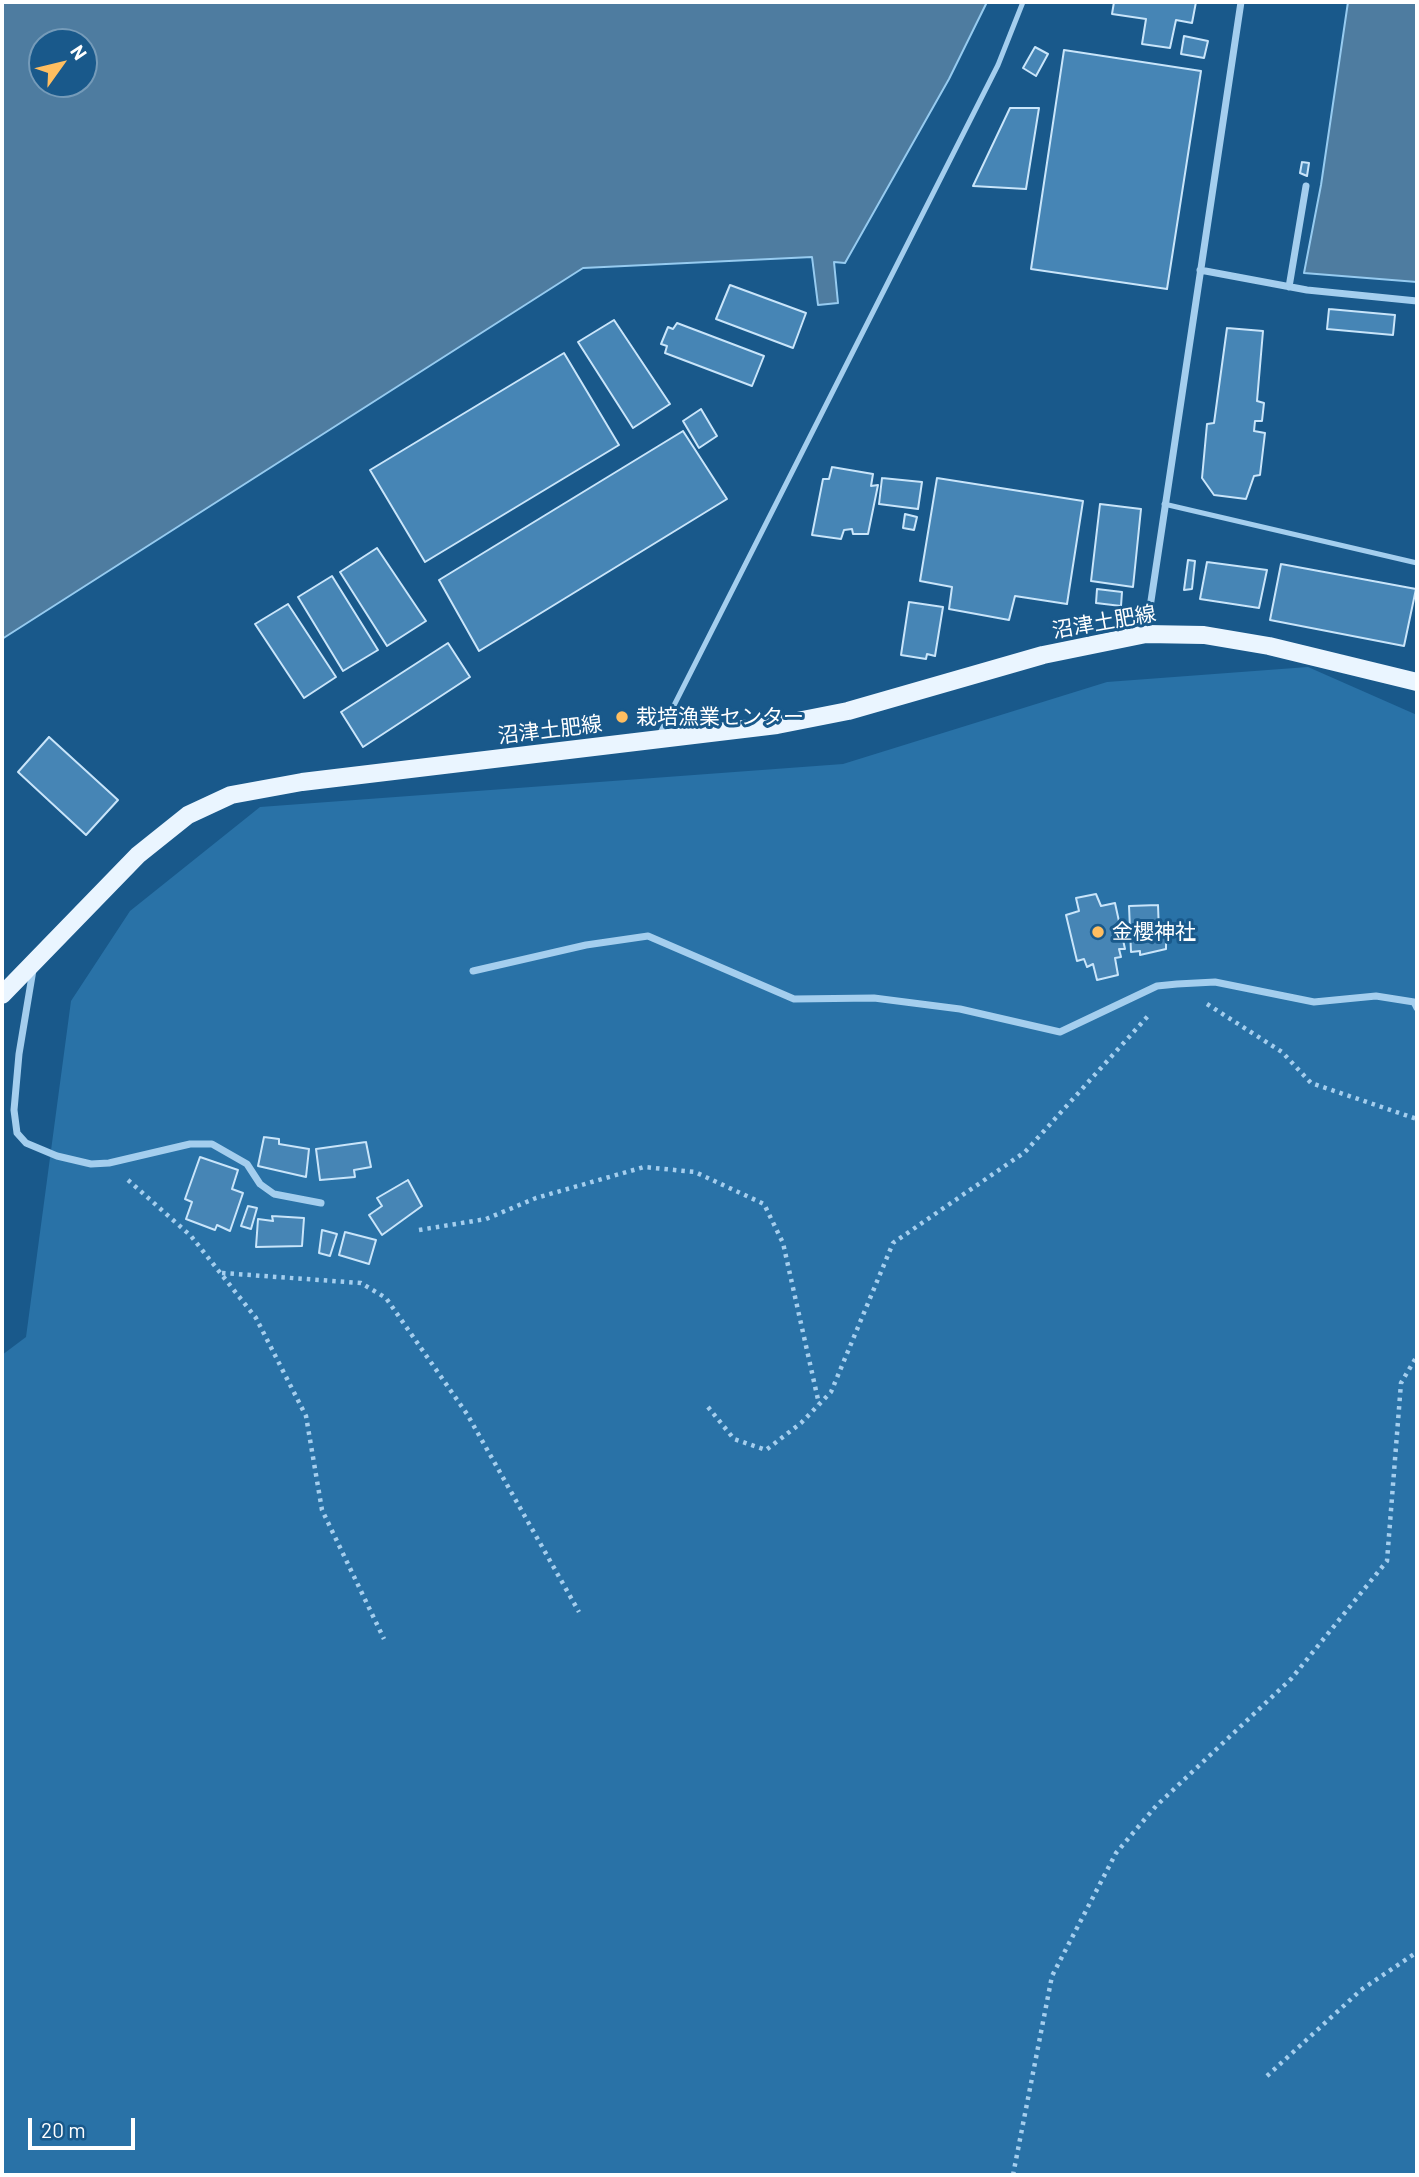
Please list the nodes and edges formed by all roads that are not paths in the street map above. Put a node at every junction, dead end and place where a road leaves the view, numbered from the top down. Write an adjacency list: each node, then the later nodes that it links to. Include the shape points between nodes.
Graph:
1 (1023, 2): 11 (lane, via 998,65)
2 (1241, 2): 4 (street)
3 (1306, 186): 5 (street)
4 (1200, 270): 5 (street); 7 (street)
5 (1289, 287): 6 (street)
6 (1417, 302)
7 (1164, 504): 8 (lane); 9 (street)
8 (1417, 563)
9 (1146, 634): 10 (main road, 沼津土肥線, via 1217,637); 11 (main road, 沼津土肥線, via 1043,655 848,711)
10 (1417, 682)
11 (656, 741): 12 (main road, 沼津土肥線, via 302,782 231,795 188,815 138,855)
12 (35, 959): 14 (main road, 沼津土肥線); 16 (street, via 14,1110 17,1133 26,1143 91,1164 109,1164 190,1144 212,1144 247,1164 260,1184 274,1194)
13 (473, 971): 15 (street, via 648,936 794,999 874,998 960,1009 1060,1032 1157,986 1177,984 1215,982 1314,1002 1376,996 1414,1002)
14 (2, 995)
15 (1417, 1008)
16 (321, 1203)

